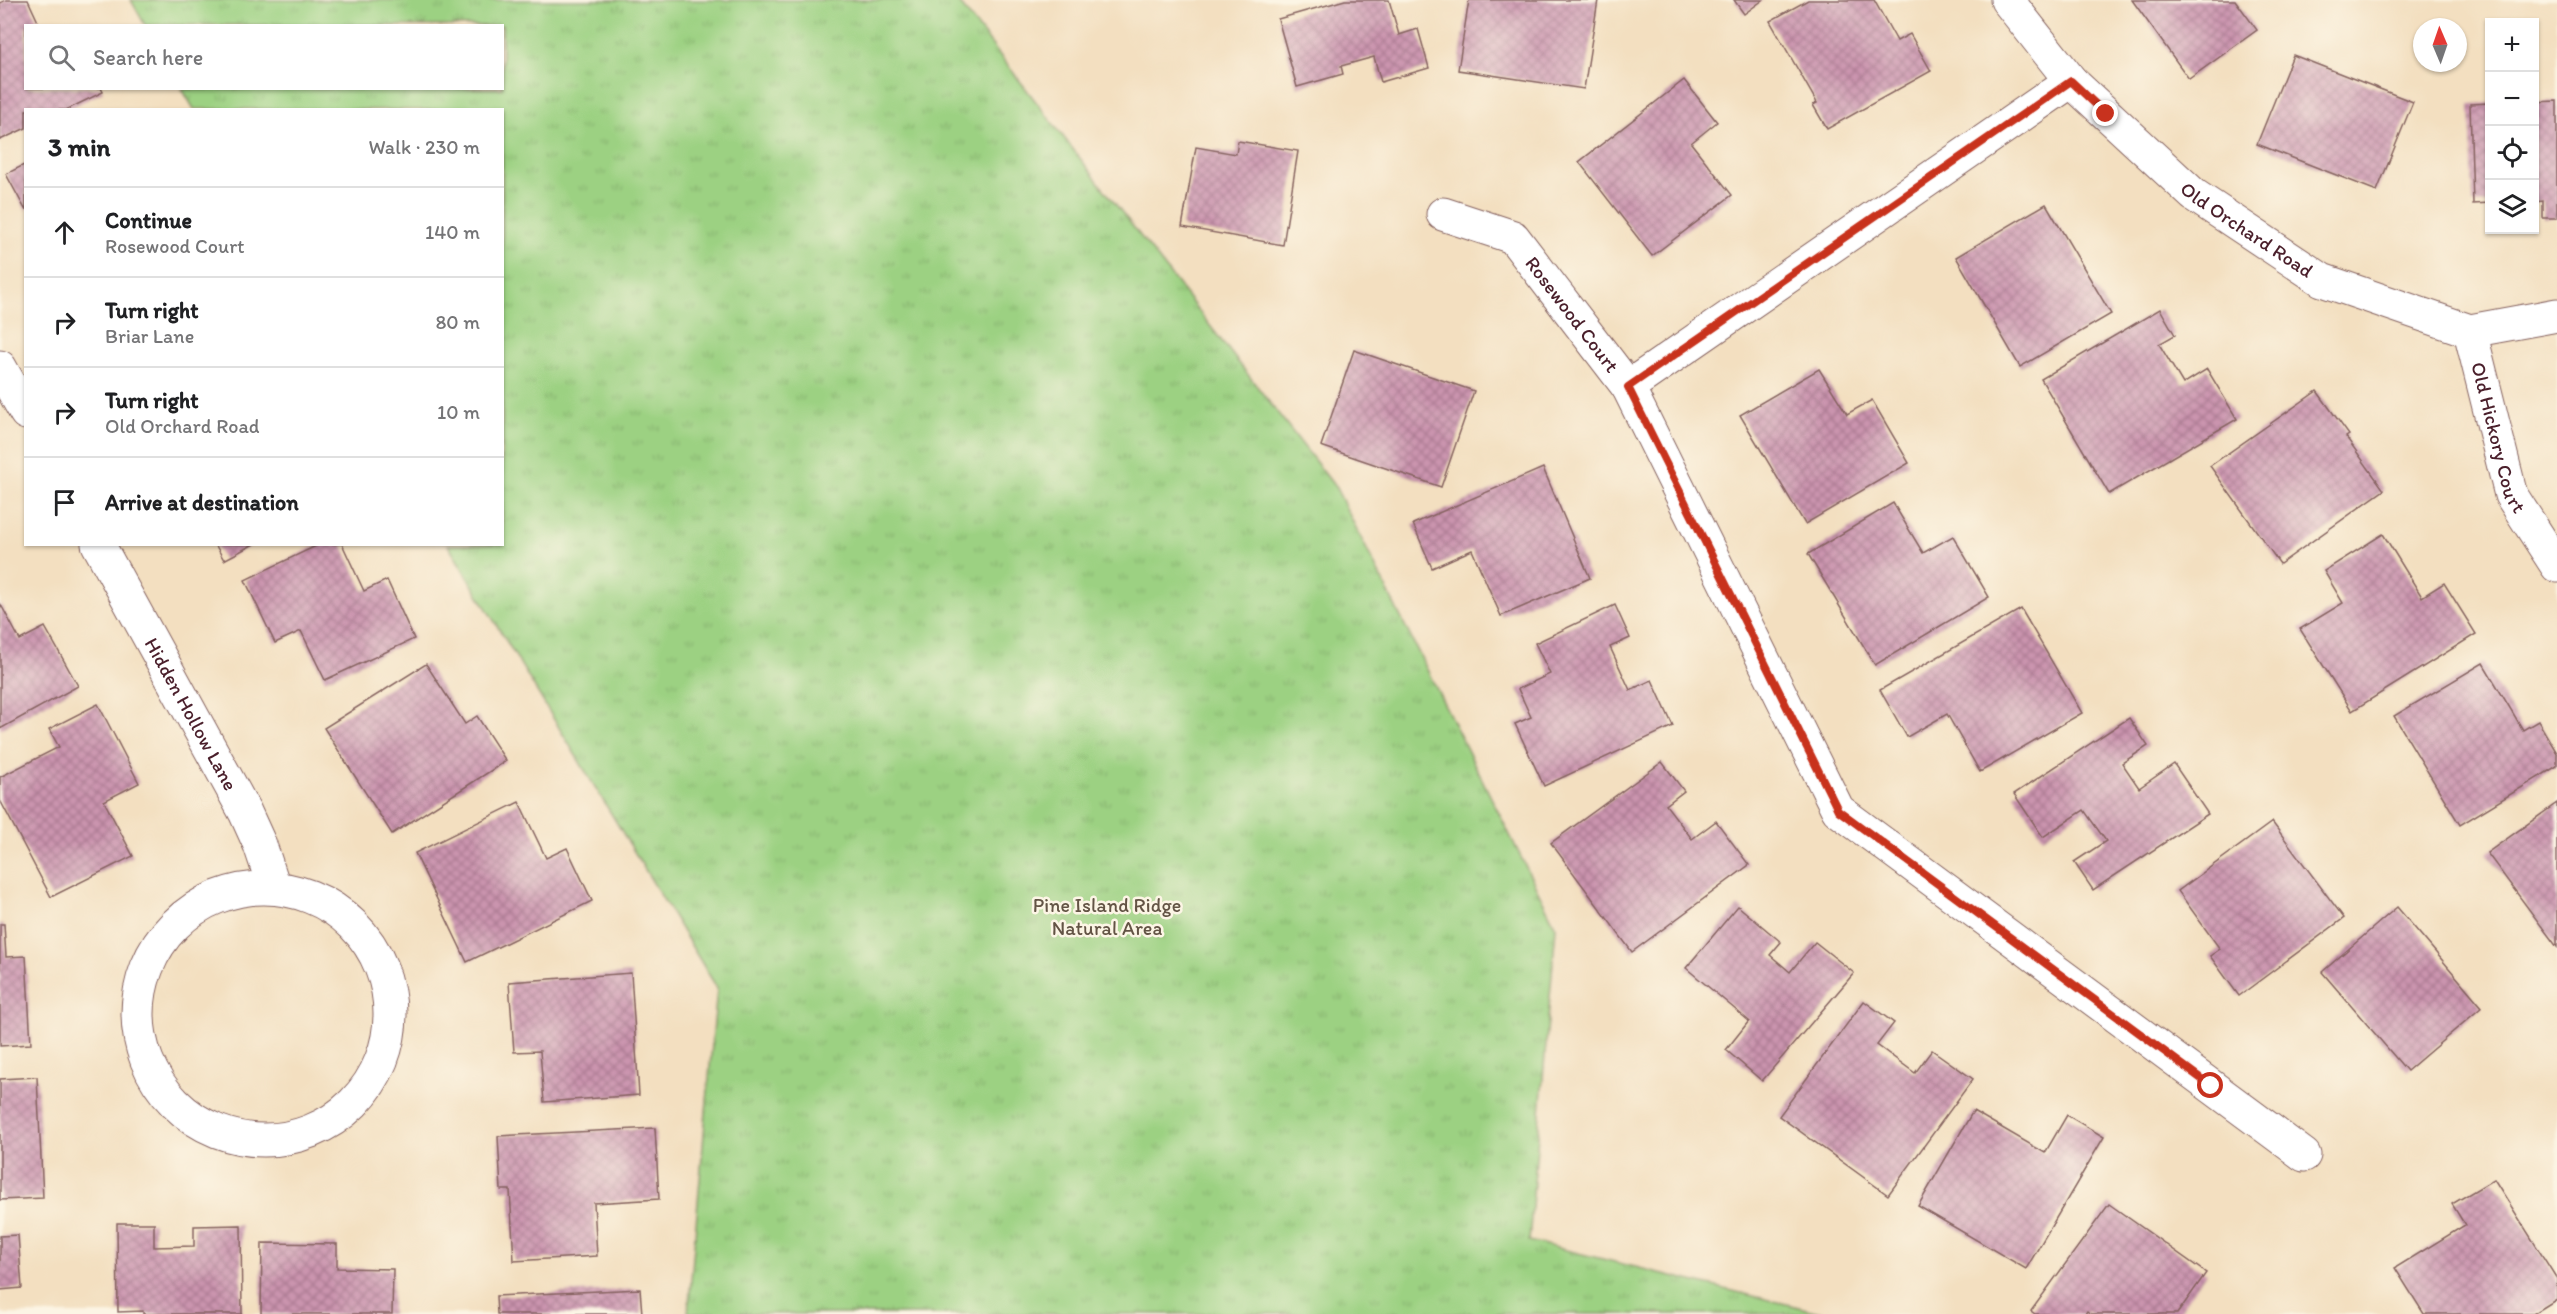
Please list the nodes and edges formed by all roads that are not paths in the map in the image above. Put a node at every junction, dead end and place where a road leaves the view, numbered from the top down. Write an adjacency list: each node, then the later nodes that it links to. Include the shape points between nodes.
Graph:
1 (2007, 0): 2 (street, Old Orchard Road)
2 (2071, 81): 5 (street, Old Orchard Road, via 2193,195 2322,280); 7 (street)
3 (1443, 214): 7 (street, Rosewood Court, via 1513,237)
4 (2557, 315): 5 (street, Old Orchard Road)
5 (2470, 331): 10 (street, Old Hickory Court, via 2511,495)
6 (0, 367): 8 (street)
7 (1628, 387): 12 (street, Rosewood Court, via 1838,810)
8 (24, 409)
9 (99, 546): 11 (street, Hidden Hollow Lane, via 245,812)
10 (2557, 566)
11 (274, 887): 11 (street, via 304,894 340,913 368,942 386,978 391,1017 383,1057 364,1091 349,1106 335,1119 298,1136 259,1140 219,1132 181,1111 153,1077 138,1035 139,991 154,951 183,917 221,896)
12 (2304, 1155)

